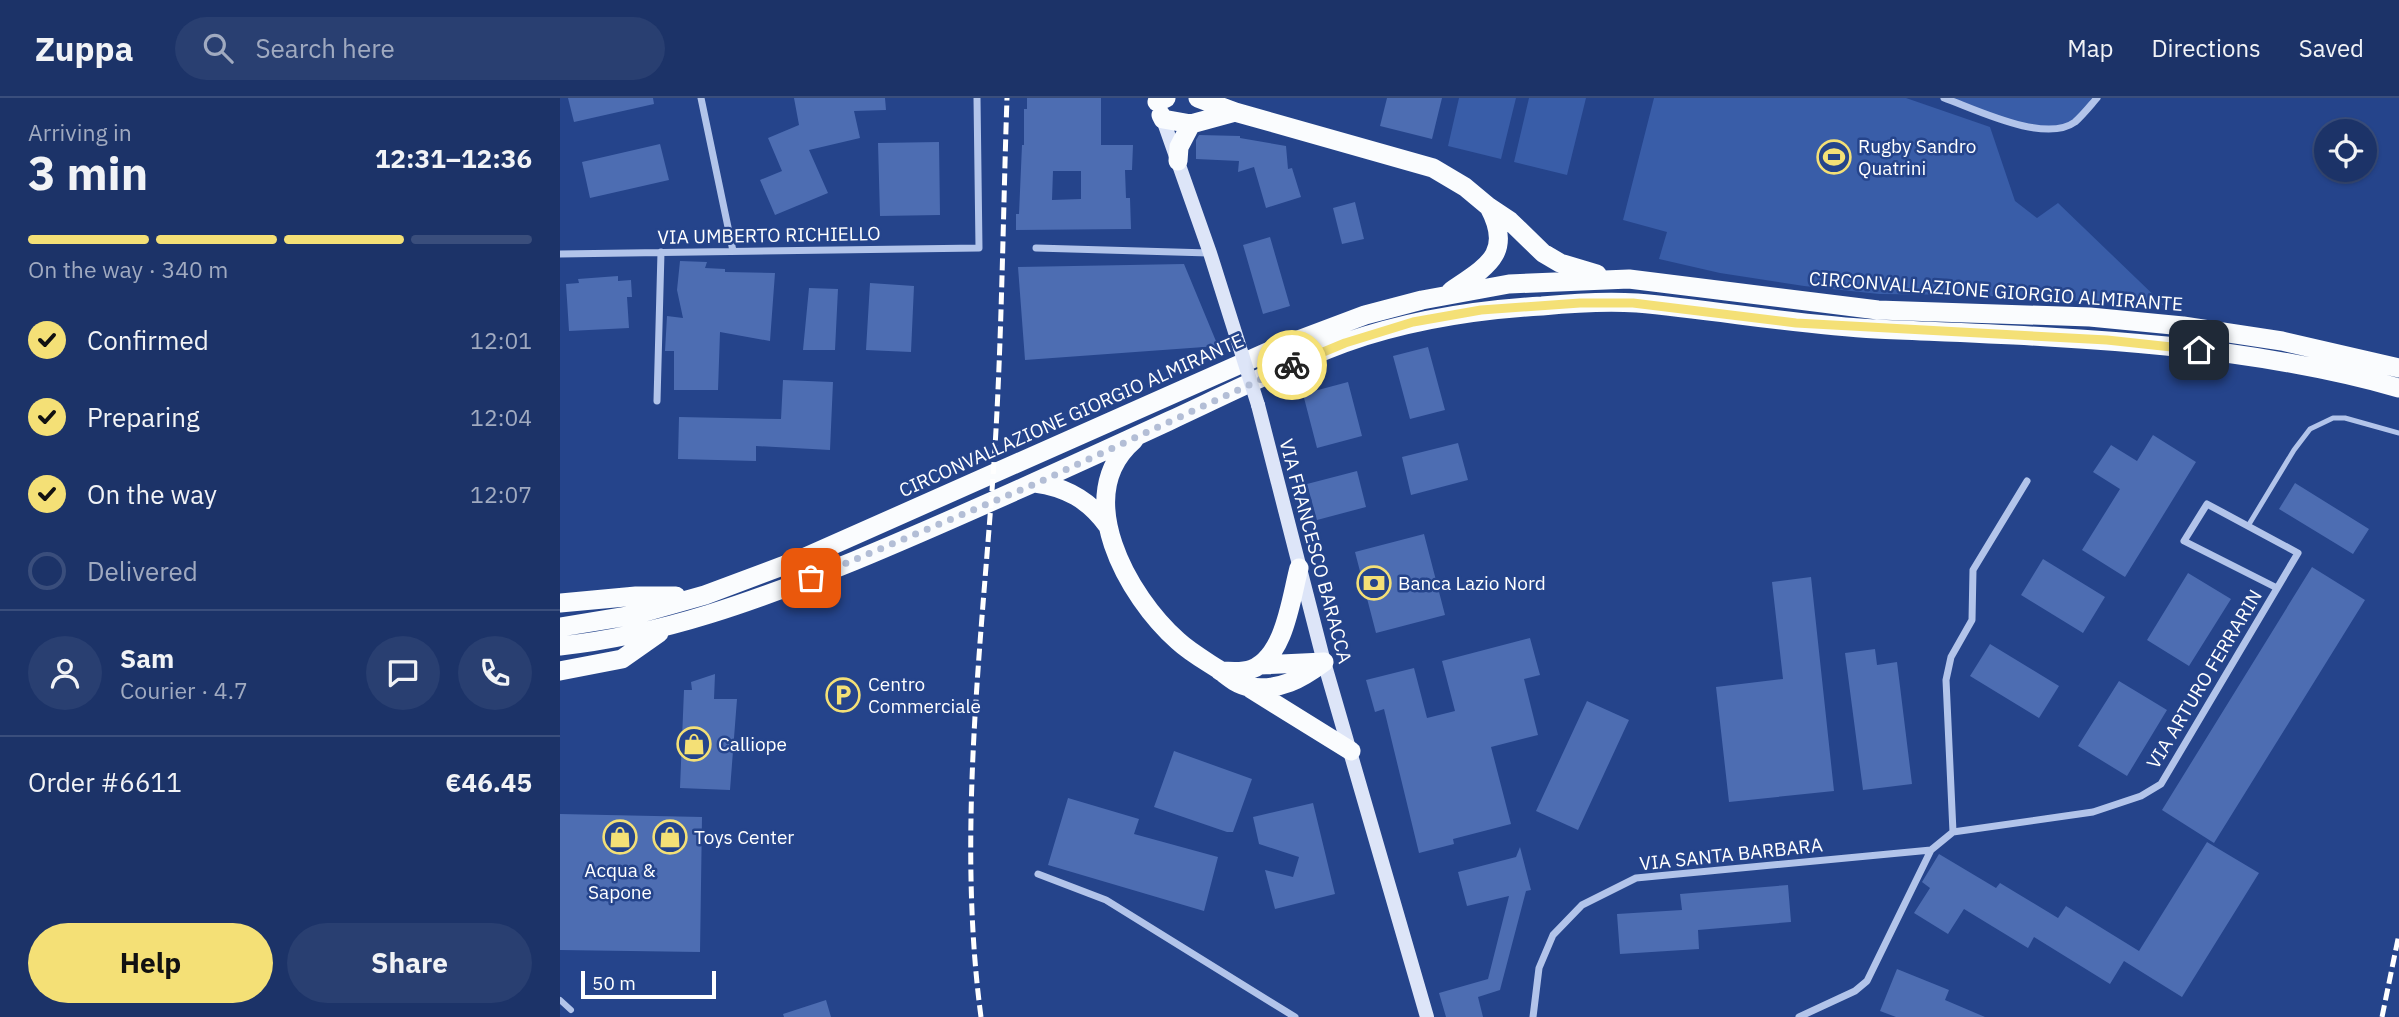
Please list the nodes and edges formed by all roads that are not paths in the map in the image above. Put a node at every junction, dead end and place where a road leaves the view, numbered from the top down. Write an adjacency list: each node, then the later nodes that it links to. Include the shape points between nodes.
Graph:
1 (701, 98): 12 (street)
2 (977, 98): 12 (street, VIA UMBERTO RICHIELLO, via 979,248)
3 (1198, 98): 7 (highway)
4 (1944, 98): 5 (street, via 2008,122 2049,130 2073,123)
5 (2097, 98)
6 (1160, 103): 8 (highway, via 1163,118); 9 (main road, VIA FRANCESCO BARACCA)
7 (1235, 112): 8 (highway); 10 (highway, via 1433,168)
8 (1191, 124): 9 (highway, via 1179,146)
9 (1178, 161): 14 (main road, VIA FRANCESCO BARACCA)
10 (1489, 207): 16 (highway, via 1560,263); 17 (highway, via 1498,238 1493,260)
11 (1036, 248): 14 (street)
12 (733, 251): 13 (street, VIA UMBERTO RICHIELLO)
13 (661, 252): 15 (street, VIA UMBERTO RICHIELLO); 20 (street)
14 (1210, 253): 27 (main road, VIA FRANCESCO BARACCA, bridge, via 1258,405)
15 (560, 254)
16 (1629, 279): 17 (highway, CIRCONVALLAZIONE GIORGIO ALMIRANTE, via 1509,284); 18 (highway, CIRCONVALLAZIONE GIORGIO ALMIRANTE, via 1878,310 2090,317 2183,326 2281,341)
17 (1445, 295): 29 (highway, CIRCONVALLAZIONE GIORGIO ALMIRANTE, via 1365,315 1272,351 801,559)
18 (2399, 368)
19 (2399, 387): 21 (highway, via 2263,359 2120,341 1874,329 1633,303 1580,303 1481,310 1413,322 1345,343)
20 (657, 401)
21 (1149, 430): 24 (highway); 25 (highway, via 1127,446 1112,468 1105,492)
22 (2399, 433): 26 (lane, via 2345,418 2333,418 2310,429)
23 (2027, 481): 40 (street, via 1973,570 1972,620 1951,657 1946,680)
24 (1035, 484): 25 (highway, via 1058,487 1080,498); 32 (highway, via 768,595)
25 (1108, 526): 37 (highway, via 1140,596 1177,640)
26 (2248, 526): 28 (street, VIA ARTURO FERRARIN, via 2298,553); 28 (street, VIA ARTURO FERRARIN, via 2207,504 2184,541)
27 (1299, 568): 34 (main road, VIA FRANCESCO BARACCA); 35 (highway, via 1280,636)
28 (2277, 588): 40 (street, VIA ARTURO FERRARIN, via 2161,784 2093,812)
29 (705, 595): 30 (highway); 31 (highway, CIRCONVALLAZIONE GIORGIO ALMIRANTE, via 634,615)
30 (560, 603)
31 (560, 627)
32 (668, 627): 33 (highway); 36 (highway, via 622,659)
33 (560, 646)
34 (1324, 662): 35 (highway); 38 (highway, via 1285,685); 39 (main road, VIA FRANCESCO BARACCA)
35 (1260, 665): 37 (highway)
36 (560, 671)
37 (1220, 671): 38 (highway)
38 (1247, 686): 39 (highway)
39 (1351, 751): 47 (main road, VIA FRANCESCO BARACCA)
40 (1953, 832): 41 (street)
41 (1931, 850): 45 (street, via 1867,981); 48 (street, VIA SANTA BARBARA, via 1636,878 1582,905 1553,935 1539,968)
42 (1038, 874): 46 (street, via 1106,900)
43 (560, 1000): 44 (street)
44 (571, 1010)
45 (1805, 1016)
46 (1295, 1017)
47 (1427, 1017)
48 (1533, 1017)

